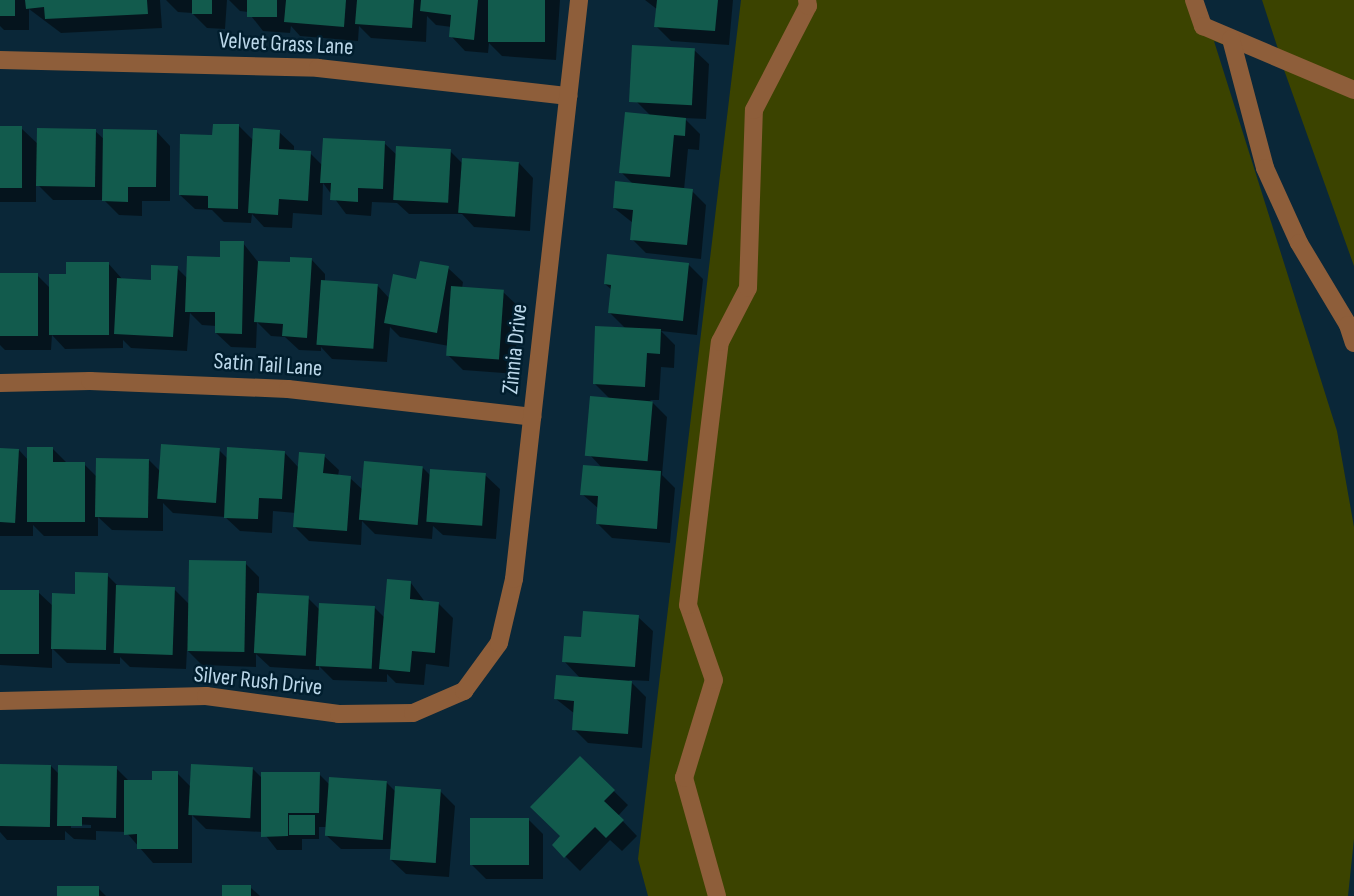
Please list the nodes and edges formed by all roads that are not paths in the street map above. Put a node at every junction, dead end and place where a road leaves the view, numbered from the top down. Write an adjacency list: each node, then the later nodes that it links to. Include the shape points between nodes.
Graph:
1 (579, 0): 7 (street, Zinnia Drive)
2 (807, 0): 13 (street, via 808,6 754,110 748,288 720,342 688,605 714,680 684,778)
3 (1194, 0): 4 (street, via 1203,26)
4 (1231, 38): 6 (street); 8 (street, via 1265,167 1299,243)
5 (0, 60): 7 (street, Velvet Grass Lane, via 318,68)
6 (1354, 90)
7 (568, 96): 10 (street, Zinnia Drive)
8 (1354, 343)
9 (0, 383): 10 (street, Satin Tail Lane, via 90,381 288,389)
10 (532, 417): 11 (street, Zinnia Drive, via 513,579 499,643)
11 (464, 691): 12 (street, Silver Rush Drive, via 413,713 339,714 206,696)
12 (0, 701)
13 (718, 896)

